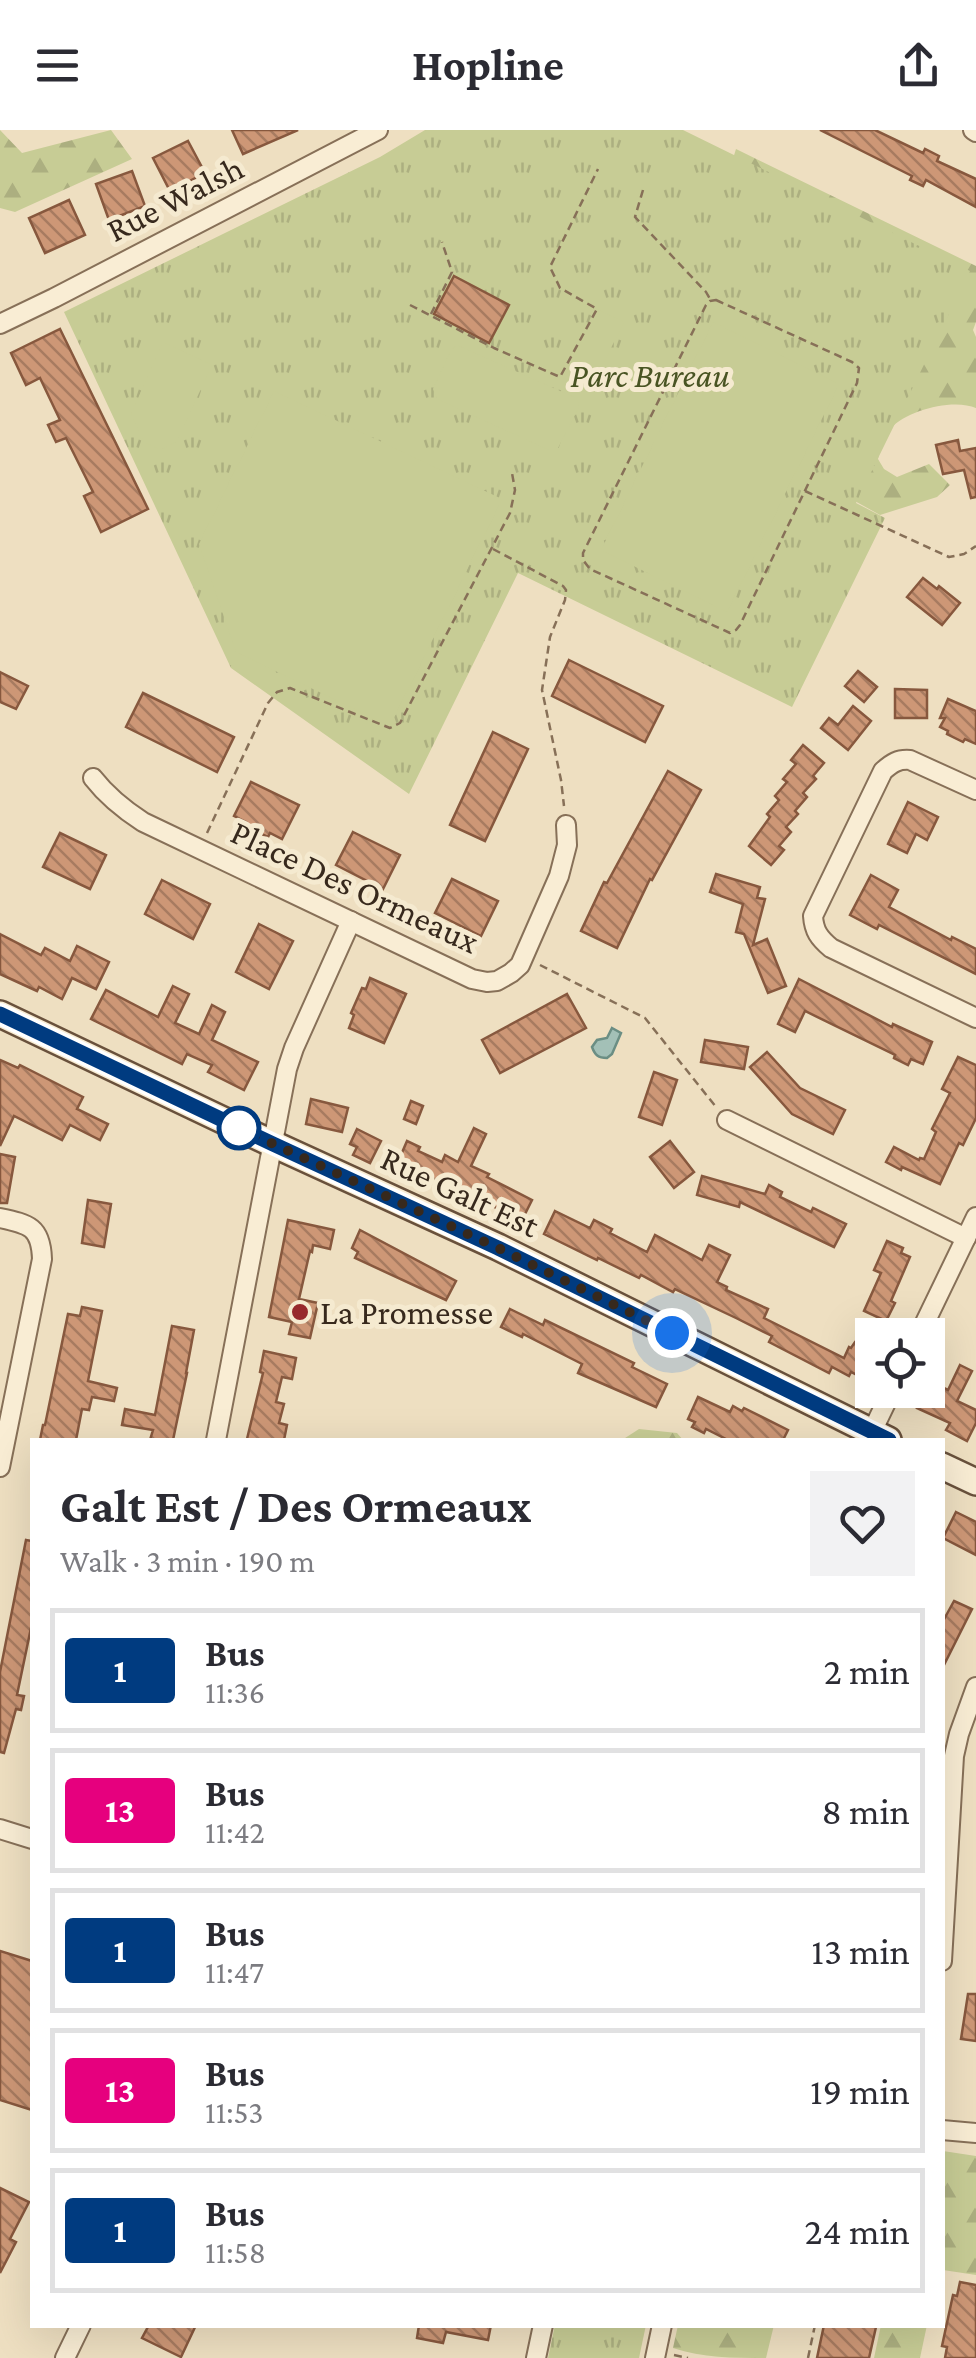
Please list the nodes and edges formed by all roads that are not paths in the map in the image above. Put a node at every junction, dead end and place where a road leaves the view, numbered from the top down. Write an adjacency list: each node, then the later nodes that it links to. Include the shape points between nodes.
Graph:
1 (378, 130): 2 (street, Rue Walsh)
2 (0, 324)
3 (93, 778): 6 (street, Place Des Ormeaux, via 124,810)
4 (976, 790): 8 (street, via 899,759 884,771 813,916 820,939 832,948)
5 (566, 825): 6 (street, Place Des Ormeaux, via 565,858 524,958 498,981 472,979)
6 (351, 921): 10 (street, via 294,1048)
7 (0, 1014): 10 (main road, Rue Galt Est)
8 (976, 1018)
9 (727, 1120): 13 (street)
10 (273, 1144): 16 (main road, Rue Galt Est); 17 (street)
11 (976, 1217): 13 (street)
12 (0, 1218): 18 (street, via 36,1231 42,1259)
13 (966, 1238): 14 (street)
14 (926, 1318)
15 (886, 1408): 16 (street)
16 (876, 1437)
17 (216, 1438)
18 (0, 1467)
19 (945, 1467): 20 (main road)
20 (976, 1482)
21 (976, 1686): 24 (street, via 954,1756)
22 (0, 1829): 23 (street)
23 (30, 1837)
24 (945, 1910)
25 (945, 2130): 26 (street)
26 (976, 2133)
27 (80, 2328): 30 (street)
28 (542, 2328): 31 (street)
29 (661, 2328): 32 (street)
30 (65, 2358)
31 (536, 2358)
32 (655, 2358)

